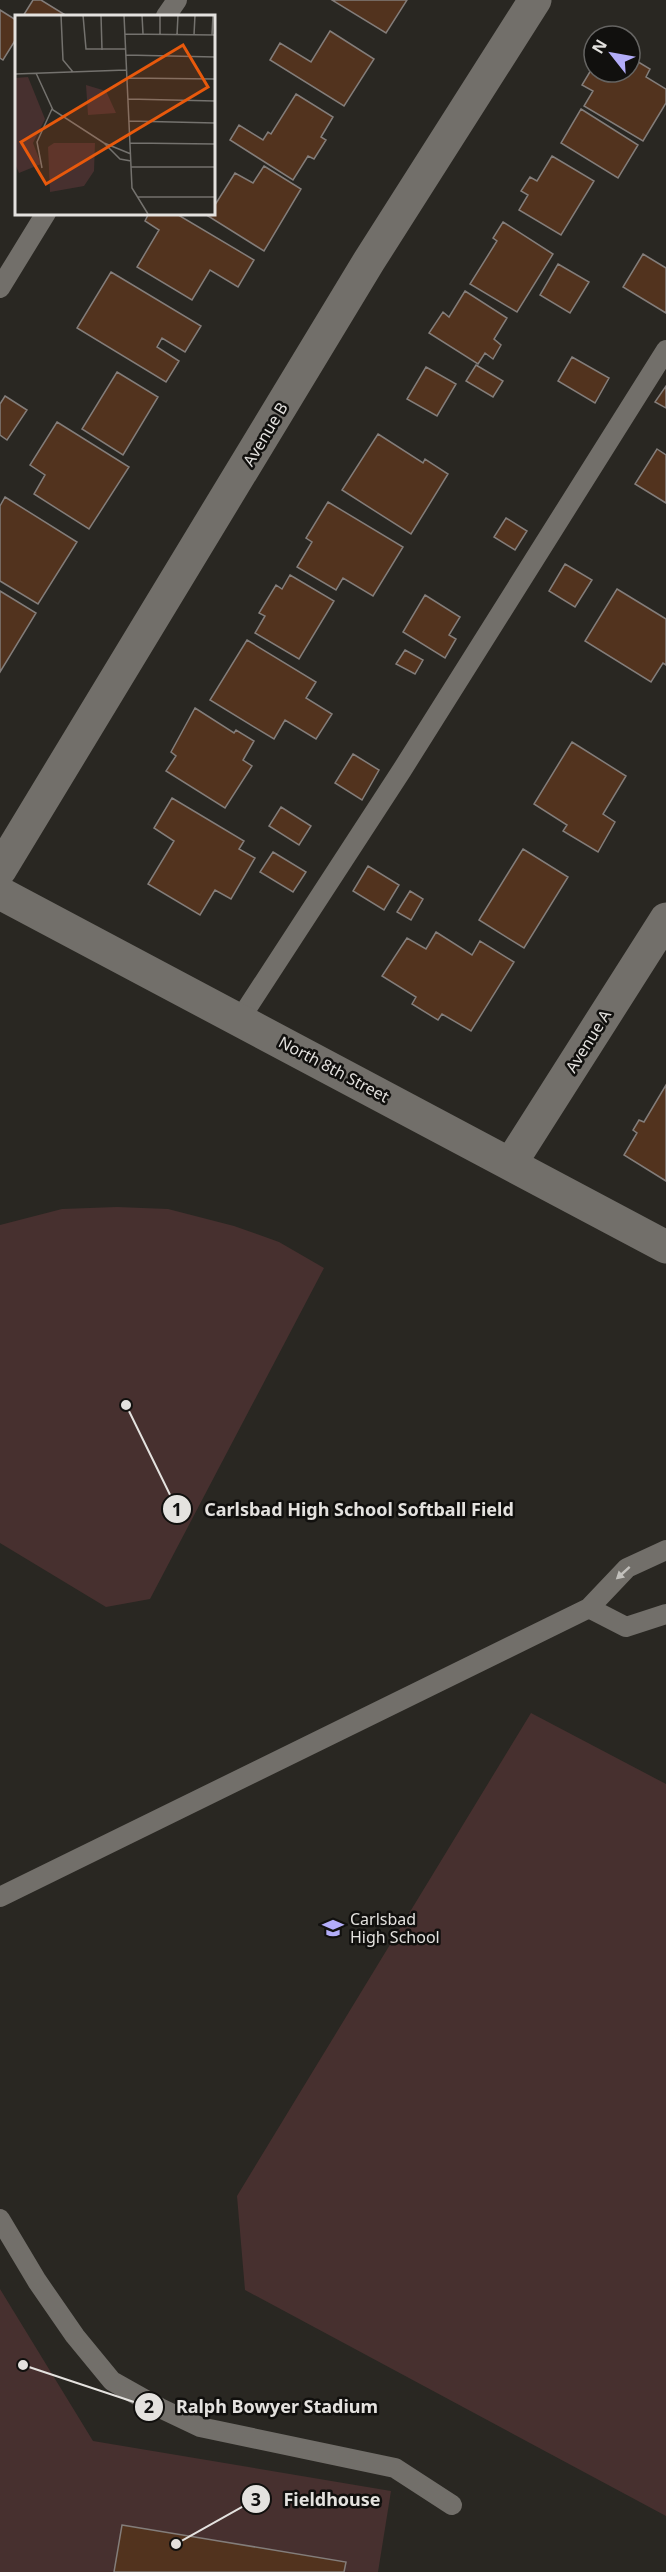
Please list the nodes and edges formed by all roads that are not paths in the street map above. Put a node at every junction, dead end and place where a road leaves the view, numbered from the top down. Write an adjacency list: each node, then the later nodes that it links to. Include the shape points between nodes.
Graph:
1 (177, 0): 3 (lane)
2 (535, 0): 7 (street, Avenue B, via 369,261)
3 (167, 15)
4 (45, 214): 5 (lane)
5 (0, 288)
6 (666, 350): 10 (lane)
7 (0, 870)
8 (0, 893): 10 (street, North 8th Street)
9 (666, 919): 11 (street, Avenue A)
10 (240, 1019): 11 (street, North 8th Street)
11 (511, 1163): 12 (street, North 8th Street)
12 (666, 1247)
13 (666, 1551): 14 (lane, one-way to 14, via 627,1568)
14 (589, 1608): 15 (lane, via 626,1627); 16 (lane)
15 (666, 1614)
16 (0, 1897)
17 (0, 2219): 18 (lane, via 37,2281 112,2381 200,2427 395,2468)
18 (453, 2505)

